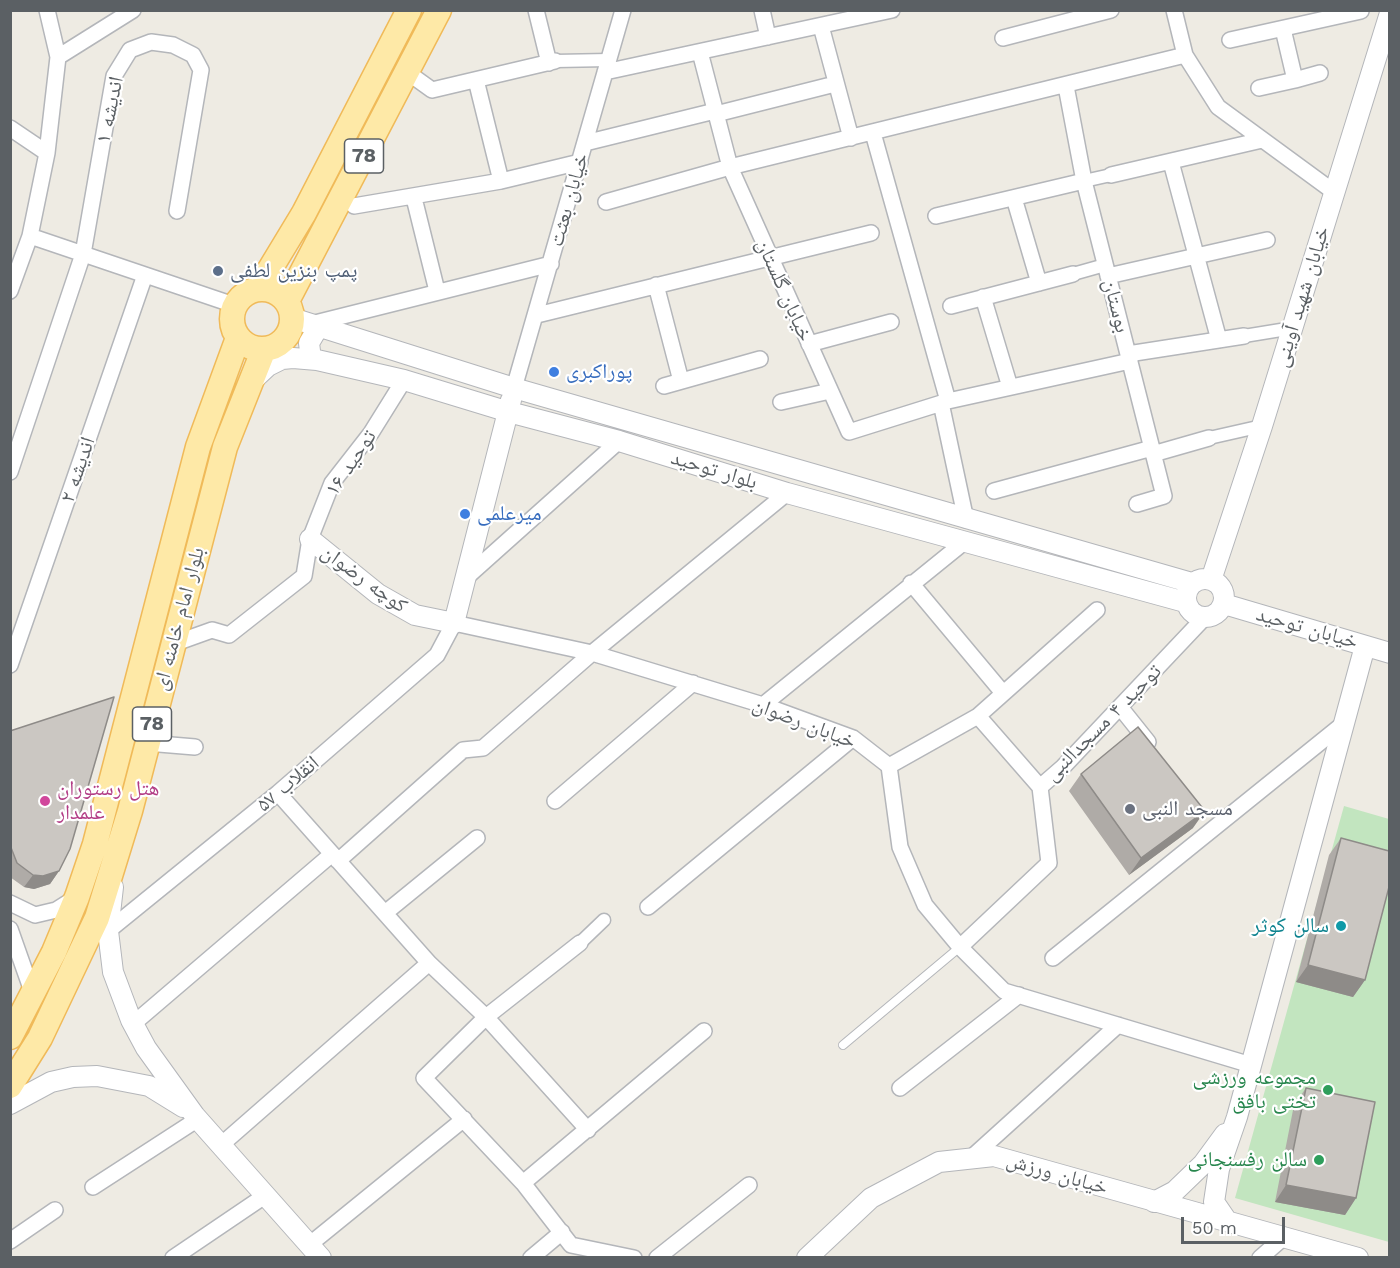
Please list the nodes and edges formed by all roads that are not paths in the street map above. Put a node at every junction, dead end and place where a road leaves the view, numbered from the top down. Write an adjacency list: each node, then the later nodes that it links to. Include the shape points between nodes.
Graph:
1 (47, 10): 21 (street)
2 (133, 10): 21 (street)
3 (409, 10): 63 (main road, 78, via 304,213)
4 (439, 10): 24 (main road, 78)
5 (536, 10): 22 (street)
6 (623, 10): 23 (street, خیابان بعثت)
7 (762, 10): 16 (street)
8 (892, 10): 14 (street)
9 (1111, 10): 17 (street)
10 (1174, 10): 20 (street)
11 (1361, 10): 13 (street)
12 (1389, 13): 44 (street, خیابان شهید آوینی)
13 (1334, 14): 15 (street)
14 (821, 26): 16 (street); 28 (street)
15 (1283, 29): 18 (street); 27 (street)
16 (768, 37): 19 (street)
17 (1003, 38)
18 (1230, 40)
19 (700, 52): 23 (street); 31 (street, خیابان گلستان)
20 (1185, 55): 29 (street); 35 (street, via 1218,107)
21 (58, 57): 37 (street)
22 (552, 62): 23 (street); 26 (street)
23 (607, 66): 36 (street, خیابان بعثت)
24 (407, 72): 26 (street, via 432,90); 70 (main road, 78)
25 (1320, 73): 27 (street)
26 (476, 80): 42 (street)
27 (1295, 80): 30 (street)
28 (835, 84): 31 (street); 34 (street)
29 (1066, 86): 33 (street); 43 (street, بوستان)
30 (1259, 88)
31 (716, 112): 36 (street); 40 (street, خیابان گلستان)
32 (10, 128): 37 (street)
33 (873, 133): 34 (street); 89 (street)
34 (850, 138): 40 (street)
35 (1262, 140): 39 (street); 44 (street)
36 (585, 143): 38 (street, خیابان بعثت)
37 (47, 153): 52 (street)
38 (580, 162): 42 (street); 57 (street, خیابان بعثت)
39 (1171, 162): 41 (street); 55 (street)
40 (730, 167): 47 (street); 56 (street, خیابان گلستان)
41 (1111, 175): 43 (street)
42 (501, 181): 45 (street)
43 (1084, 181): 46 (street); 58 (street, بوستان)
44 (1334, 192): 72 (street, خیابان شهید آوینی)
45 (414, 198): 48 (street); 65 (street)
46 (1014, 198): 50 (street); 61 (street)
47 (606, 202)
48 (354, 207)
49 (177, 211): 54 (street, اندیشه ۱, via 201,70 193,55 173,45 151,42 130,50 114,76)
50 (936, 216)
51 (871, 233): 56 (street)
52 (30, 236): 54 (street); 64 (street)
53 (1267, 240): 55 (street)
54 (83, 254): 60 (street); 95 (street, اندیشه ۱)
55 (1198, 256): 58 (street); 75 (street)
56 (770, 257): 62 (street); 76 (street, خیابان گلستان)
57 (551, 264): 65 (street); 69 (street, خیابان بعثت)
58 (1107, 270): 59 (street); 78 (street, بوستان)
59 (1073, 274): 61 (street)
60 (145, 275): 67 (street); 119 (street, اندیشه ۲)
61 (1039, 282): 66 (street)
62 (656, 285): 69 (street); 82 (street)
63 (258, 289): 67 (main road, 78, via 247,292); 70 (main road, via 274,291)
64 (10, 291)
65 (437, 291): 70 (street)
66 (983, 297): 68 (street); 85 (street)
67 (234, 305): 74 (main road, 78, via 232,325)
68 (951, 306)
69 (537, 315): 86 (street, خیابان بعثت)
70 (302, 317): 77 (main road, 78, via 279,344); 79 (street); 86 (street, بلوار توحید)
71 (891, 322): 76 (street)
72 (1293, 328): 73 (street); 91 (street, خیابان شهید آوینی)
73 (1244, 336): 75 (street)
74 (238, 338): 77 (main road, via 249,346); 99 (main road, بلوار امام خامنه ای / 78, via 198,447)
75 (1219, 340): 78 (street)
76 (809, 344): 87 (street, خیابان گلستان)
77 (264, 349): 83 (main road, بلوار امام خامنه ای / 78)
78 (1129, 358): 85 (street); 94 (street, بوستان)
79 (311, 359): 81 (street, بلوار توحید); 83 (street, بلوار توحید, via 282,359)
80 (760, 359): 82 (street)
81 (404, 380): 90 (street, بلوار توحید); 102 (street, توحید ۱۶, via 371,433 332,483)
82 (681, 381): 84 (street)
83 (248, 385): 100 (main road, بلوار امام خامنه ای / 78, via 225,447)
84 (664, 386)
85 (1010, 387): 89 (street)
86 (514, 388): 90 (street); 101 (street, بلوار توحید)
87 (830, 391): 88 (street); 89 (street, خیابان گلستان, via 849,432)
88 (781, 402)
89 (944, 402): 101 (street)
90 (509, 412): 93 (street, بلوار توحید); 105 (street)
91 (1262, 426): 92 (street); 106 (street, خیابان شهید آوینی)
92 (1209, 438): 94 (street)
93 (619, 441): 97 (street, بلوار توحید); 105 (street)
94 (1153, 451): 96 (street); 98 (street, بوستان, via 1164,496)
95 (10, 472)
96 (994, 491)
97 (787, 493): 103 (street, بلوار توحید); 117 (street)
98 (1137, 504)
99 (181, 516): 100 (main road, via 188,530 196,532); 112 (main road, بلوار امام خامنه ای / 78)
100 (206, 520): 115 (main road, بلوار امام خامنه ای / 78)
101 (966, 520): 104 (street, بلوار توحید)
102 (310, 539): 114 (street, کوچه رضوان, via 378,594 415,615); 115 (street, توحید ۱۶, via 304,576 229,635 212,630)
103 (963, 543): 107 (street); 108 (street, بلوار توحید)
104 (1158, 573): 106 (street, بلوار توحید); 108 (street, via 1157,584)
105 (468, 576): 114 (street)
106 (1202, 582): 109 (street, via 1186,592); 110 (street, via 1220,585)
107 (910, 584): 121 (street); 122 (street)
108 (1149, 592): 109 (street, بلوار توحید)
109 (1185, 602): 113 (street, via 1192,613)
110 (1224, 604): 113 (street, via 1216,614); 116 (street, خیابان توحید)
111 (1096, 610): 121 (street)
112 (153, 618): 115 (main road, via 167,607 174,609); 137 (main road, بلوار امام خامنه ای / 78, via 112,783)
113 (1204, 618): 123 (street, توحید ۴ مسجدالنبی)
114 (454, 622): 117 (street, خیابان رضوان); 132 (street, انقلاب ۵۷, via 437,655)
115 (176, 632): 127 (main road, بلوار امام خامنه ای / 78)
116 (1365, 646): 118 (street, خیابان توحید); 125 (street)
117 (592, 653): 120 (street, خیابان رضوان); 135 (street, via 483,748 463,750)
118 (1389, 653)
119 (10, 665)
120 (693, 683): 122 (street, خیابان رضوان); 133 (street)
121 (1003, 693): 124 (street)
122 (763, 705): 126 (street, خیابان رضوان)
123 (1120, 708): 129 (street); 131 (street, توحید ۴ مسجدالنبی)
124 (978, 716): 130 (street); 131 (street)
125 (1343, 724): 146 (street, via 1211,821 1092,929); 156 (street)
126 (853, 738): 130 (street, خیابان رضوان); 139 (street)
127 (147, 743): 128 (street); 136 (main road, بلوار امام خامنه ای / 78)
128 (195, 747)
129 (1156, 753)
130 (889, 766): 145 (street, via 900,847 925,904)
131 (1040, 787): 145 (street, توحید ۴ مسجدالنبی, via 1049,863)
132 (278, 793): 135 (street); 143 (street, انقلاب ۵۷)
133 (555, 801)
134 (477, 838): 140 (street)
135 (335, 857): 140 (street); 151 (street)
136 (116, 863): 143 (street); 157 (main road, بلوار امام خامنه ای / 78, via 77,964 40,1038)
137 (77, 897): 138 (street, via 56,910 35,915); 148 (main road, بلوار امام خامنه ای / 78)
138 (10, 903)
139 (648, 907)
140 (385, 913): 147 (street)
141 (604, 920): 144 (street)
142 (10, 929): 148 (street)
143 (108, 931): 151 (street, via 113,972)
144 (580, 943): 150 (street)
145 (960, 946): 149 (street, via 1004,991); 155 (lane)
146 (1053, 958)
147 (429, 963): 150 (street); 164 (street)
148 (34, 995): 154 (main road, بلوار امام خامنه ای / 78)
149 (1019, 995): 152 (street); 158 (street)
150 (486, 1017): 162 (street, via 424,1078); 163 (street)
151 (133, 1024): 161 (street)
152 (1118, 1025): 156 (street); 165 (street)
153 (704, 1031): 163 (street)
154 (10, 1037)
155 (843, 1045)
156 (1251, 1065): 160 (street)
157 (10, 1086)
158 (900, 1088)
159 (10, 1104): 161 (street, via 51,1082 97,1076 149,1086)
160 (1237, 1117): 170 (street, via 1203,1164 1174,1191); 172 (street, via 1219,1169 1214,1202)
161 (196, 1118): 164 (street); 168 (street)
162 (464, 1119): 166 (street); 176 (street)
163 (588, 1130): 166 (street)
164 (221, 1145): 169 (street)
165 (971, 1158): 170 (street, خیابان ورزش, via 994,1156); 181 (street, خیابان ورزش, via 939,1162 871,1198)
166 (524, 1183): 173 (street)
167 (749, 1185): 180 (street)
168 (93, 1187)
169 (266, 1196): 176 (street); 177 (street)
170 (1154, 1202): 172 (street, خیابان ورزش)
171 (55, 1210): 175 (street)
172 (1227, 1221): 174 (street, خیابان ورزش)
173 (562, 1232): 178 (street); 179 (street, via 571,1245)
174 (1284, 1237): 182 (street); 183 (street, خیابان ورزش)
175 (10, 1241)
176 (315, 1251)
177 (173, 1257)
178 (531, 1257)
179 (634, 1257)
180 (657, 1257)
181 (807, 1257)
182 (1260, 1257)
183 (1358, 1257)

